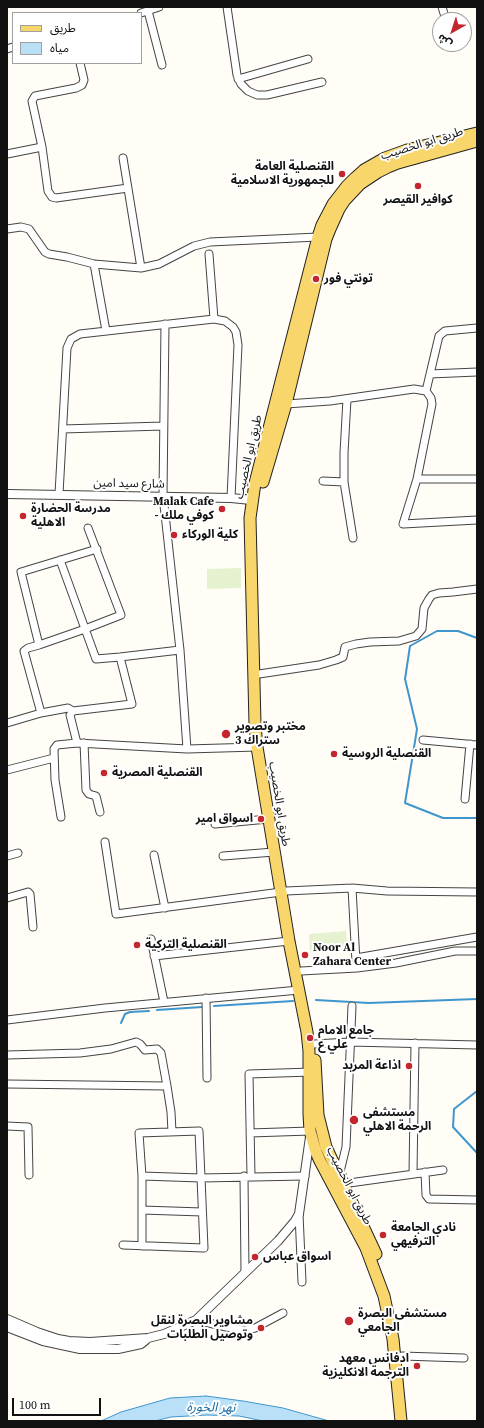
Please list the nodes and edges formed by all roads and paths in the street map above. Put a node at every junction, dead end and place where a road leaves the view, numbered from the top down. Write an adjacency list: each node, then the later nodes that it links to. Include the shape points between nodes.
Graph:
1 (159, 7): 3 (street)
2 (227, 7): 7 (street)
3 (145, 12): 6 (street)
4 (308, 59): 7 (street)
5 (80, 64): 11 (street, via 84,80 82,84 76,88 32,98)
6 (162, 66)
7 (238, 79): 8 (street, via 248,91 262,96)
8 (322, 82)
9 (477, 133): 16 (main road, طريق ابو الخصيب, via 396,154 364,170 332,204)
10 (477, 142): 24 (main road, طريق ابو الخصيب, via 388,167 369,177 345,200 334,218 326,239)
11 (42, 147): 12 (street); 14 (street, via 48,191 52,197)
12 (7, 154)
13 (123, 158): 14 (street)
14 (128, 188): 19 (street)
15 (7, 229): 18 (street, via 25,227 48,254)
16 (318, 237): 19 (street, via 210,242 194,246 159,264); 24 (main road, طريق ابو الخصيب)
17 (210, 254): 20 (street)
18 (94, 264): 19 (street); 23 (street)
19 (141, 268)
20 (214, 319): 21 (street); 39 (street, via 224,321 233,327 238,345)
21 (165, 324): 23 (street); 30 (street)
22 (477, 328): 26 (street, via 445,331 441,334)
23 (106, 331): 31 (street, via 75,336 68,343)
24 (292, 360): 29 (main road, طريق ابو الخصيب); 40 (main road, طريق ابو الخصيب)
25 (477, 372): 26 (street)
26 (430, 374): 27 (street)
27 (426, 392): 28 (street, via 414,389); 32 (street, via 432,404)
28 (347, 399): 29 (street); 35 (street)
29 (286, 404): 48 (main road, طريق ابو الخصيب, via 257,507)
30 (163, 426): 31 (street); 38 (street)
31 (63, 429): 37 (street)
32 (417, 479): 33 (street); 41 (street, via 403,524)
33 (477, 479)
34 (323, 482): 35 (street)
35 (344, 482): 43 (street)
36 (7, 494): 37 (street, شارع سيد امين)
37 (59, 494): 38 (street, شارع سيد امين)
38 (163, 496): 39 (street, شارع سيد امين); 50 (street)
39 (231, 498): 40 (street, شارع سيد امين)
40 (252, 500): 48 (main road, طريق ابو الخصيب, via 250,537)
41 (477, 520)
42 (88, 528): 44 (street)
43 (352, 538)
44 (96, 549): 45 (street); 47 (street, via 121,615)
45 (60, 560): 47 (street); 49 (street, via 21,572)
46 (477, 589): 52 (street, via 432,595 424,608 422,629 416,636 399,641 356,644 345,647 344,657 336,660)
47 (85, 629): 49 (street); 51 (street, via 96,659)
48 (255, 635): 52 (main road, طريق ابو الخصيب); 59 (main road, طريق ابو الخصيب)
49 (39, 645): 54 (street, via 24,651)
50 (180, 650): 51 (street); 60 (street)
51 (120, 658): 53 (street, via 132,704)
52 (259, 674): 75 (main road, طريق ابو الخصيب, via 262,755)
53 (73, 711): 54 (street, via 68,708); 57 (street, via 70,715)
54 (41, 713): 55 (street)
55 (7, 723)
56 (424, 740): 58 (street)
57 (80, 743): 60 (street); 61 (street, via 57,745); 64 (street, via 86,790 96,796)
58 (474, 745): 63 (street)
59 (257, 747): 60 (street); 66 (main road, طريق ابو الخصيب)
60 (187, 748)
61 (54, 758): 62 (street); 65 (street)
62 (7, 770)
63 (466, 799)
64 (100, 812)
65 (61, 817)
66 (268, 819): 67 (street); 69 (main road, طريق ابو الخصيب)
67 (215, 824)
68 (105, 842): 78 (street, via 116,914)
69 (274, 852): 73 (street); 75 (main road, طريق ابو الخصيب)
70 (18, 853): 72 (street)
71 (154, 855): 78 (street)
72 (7, 856)
73 (223, 856)
74 (352, 888): 75 (street); 76 (street); 85 (street)
75 (283, 892): 78 (street); 82 (main road, طريق ابو الخصيب); 87 (main road, طريق ابو الخصيب)
76 (477, 892)
77 (7, 898): 79 (street, via 28,892 30,894)
78 (165, 908)
79 (33, 927)
80 (477, 937): 85 (street)
81 (151, 939): 84 (street)
82 (289, 941): 84 (street); 88 (main road, طريق ابو الخصيب)
83 (477, 950): 86 (street, via 455,951)
84 (154, 956): 90 (street)
85 (356, 958): 86 (street)
86 (357, 968): 87 (street)
87 (300, 971): 95 (main road, طريق ابو الخصيب)
88 (299, 990): 89 (street); 98 (main road, طريق ابو الخصيب)
89 (206, 998): 90 (street); 99 (street)
90 (164, 1002): 92 (street)
91 (352, 1006): 93 (street)
92 (7, 1020)
93 (350, 1042): 94 (street); 95 (street); 114 (street, via 346,1147)
94 (415, 1043): 96 (street); 108 (street)
95 (314, 1044): 98 (main road, طريق ابو الخصيب)
96 (477, 1045)
97 (7, 1055): 101 (street, via 80,1053 111,1049 136,1042 145,1050 160,1051)
98 (312, 1072): 103 (main road, طريق ابو الخصيب); 105 (street, via 249,1074); 114 (main road, طريق ابو الخصيب, via 321,1132)
99 (207, 1078)
100 (7, 1084): 101 (street)
101 (167, 1086): 104 (street)
102 (7, 1126): 109 (street, via 28,1127)
103 (310, 1131): 105 (street); 112 (street); 121 (main road, طريق ابو الخصيب, via 320,1161)
104 (172, 1132): 110 (street, via 139,1133); 113 (street, via 199,1131)
105 (250, 1133): 111 (street)
106 (444, 1170): 107 (street)
107 (425, 1172): 108 (street); 115 (street, via 426,1195 429,1199)
108 (413, 1173): 114 (street)
109 (29, 1175)
110 (142, 1176): 113 (street); 116 (street)
111 (248, 1176): 112 (street); 113 (street); 122 (street)
112 (305, 1176): 118 (street)
113 (201, 1178): 117 (street)
114 (340, 1180): 121 (main road, طريق ابو الخصيب)
115 (477, 1200)
116 (142, 1210): 117 (street); 120 (street)
117 (202, 1212): 120 (street, via 204,1248)
118 (299, 1214): 122 (street, via 281,1238); 123 (street)
119 (123, 1245): 120 (street)
120 (142, 1246)
121 (369, 1247): 129 (main road, طريق ابو الخصيب, via 390,1294); 131 (main road, طريق ابو الخصيب, via 388,1310)
122 (245, 1272): 126 (street)
123 (302, 1282)
124 (283, 1313): 126 (street, via 255,1328 245,1330)
125 (7, 1319): 128 (street, via 36,1332 69,1341 100,1342)
126 (196, 1320): 128 (street)
127 (7, 1327): 128 (street, via 43,1341 92,1350 118,1349 141,1344)
128 (148, 1338)
129 (402, 1356): 130 (street); 132 (main road, طريق ابو الخصيب)
130 (464, 1358)
131 (401, 1421)
132 (408, 1421)

